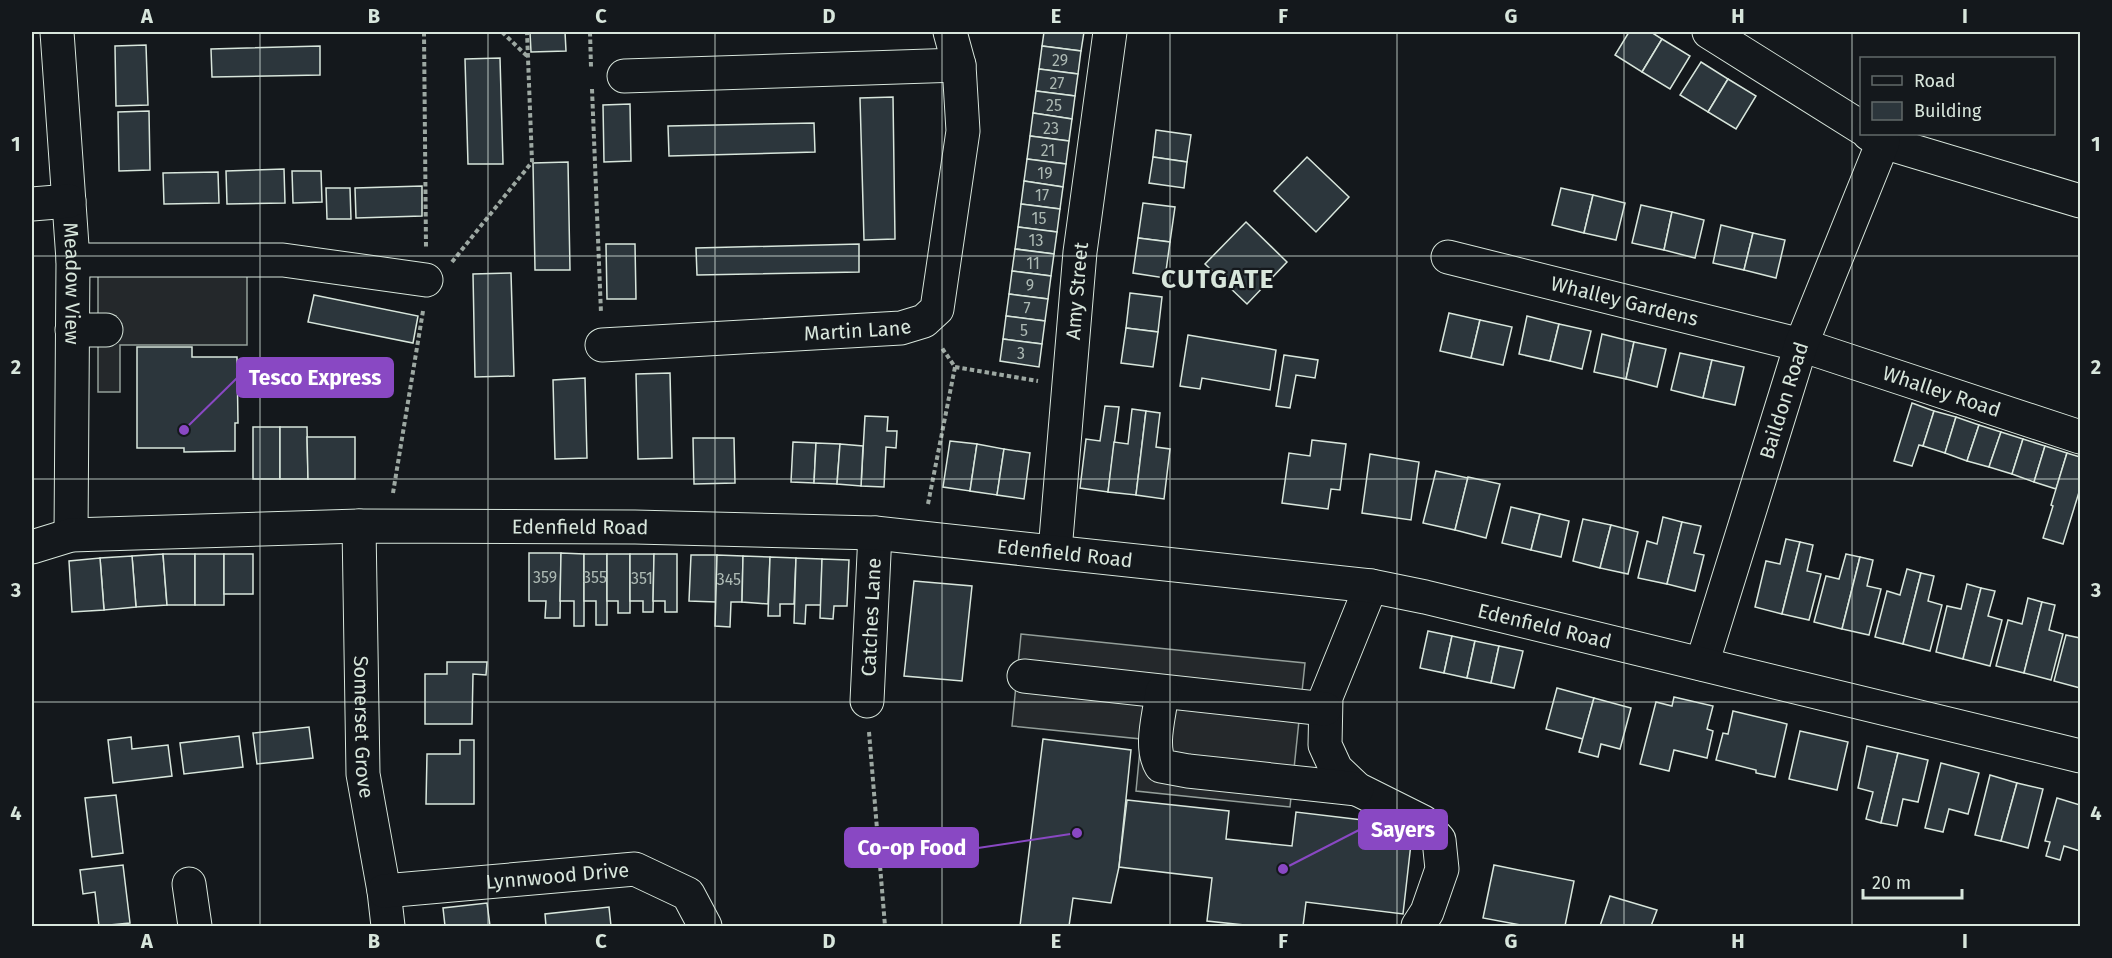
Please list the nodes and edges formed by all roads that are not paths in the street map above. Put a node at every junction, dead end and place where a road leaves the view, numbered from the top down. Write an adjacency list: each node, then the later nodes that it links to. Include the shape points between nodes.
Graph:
1 (57, 32): 9 (street, Meadow View)
2 (950, 32): 5 (street, Martin Lane)
3 (1110, 32): 24 (street, Amy Street, via 1080,252)
4 (1709, 32): 7 (street)
5 (959, 65): 6 (street); 17 (street, Martin Lane, via 963,131 937,309 924,321 901,328)
6 (624, 76)
7 (1860, 128)
8 (1871, 135): 10 (street); 18 (street, Baildon Road)
9 (69, 201): 11 (street); 13 (street, Meadow View)
10 (2080, 201)
11 (32, 204)
12 (1448, 257): 18 (street, Whalley Gardens)
13 (73, 260): 14 (street, via 283,260); 15 (street, Meadow View)
14 (426, 280)
15 (72, 330): 16 (street); 22 (street, Meadow View)
16 (106, 330)
17 (602, 345)
18 (1801, 345): 19 (street, Whalley Road); 26 (street, Baildon Road)
19 (2080, 437)
20 (359, 526): 21 (street, Edenfield Road); 22 (street, Edenfield Road); 34 (street, Somerset Grove, via 363,774)
21 (875, 533): 24 (street, Edenfield Road); 29 (street, Catches Lane)
22 (71, 535): 23 (street, Edenfield Road)
23 (32, 547)
24 (1055, 551): 25 (street, Edenfield Road)
25 (1371, 586): 26 (street, Edenfield Road); 30 (street, via 1326,697)
26 (1702, 664): 31 (street, Edenfield Road)
27 (1024, 676): 28 (street)
28 (1162, 692): 30 (street); 32 (street, via 1156,744 1156,758 1161,766)
29 (867, 701)
30 (1325, 709): 32 (street, via 1325,745 1336,769)
31 (2080, 756)
32 (1357, 789): 38 (street, via 1424,822 1439,840 1442,869)
33 (189, 884): 35 (street)
34 (384, 891): 36 (street, Somerset Grove); 37 (street, Lynnwood Drive, via 635,869 688,894)
35 (195, 927)
36 (388, 927)
37 (705, 927)
38 (1418, 927)

